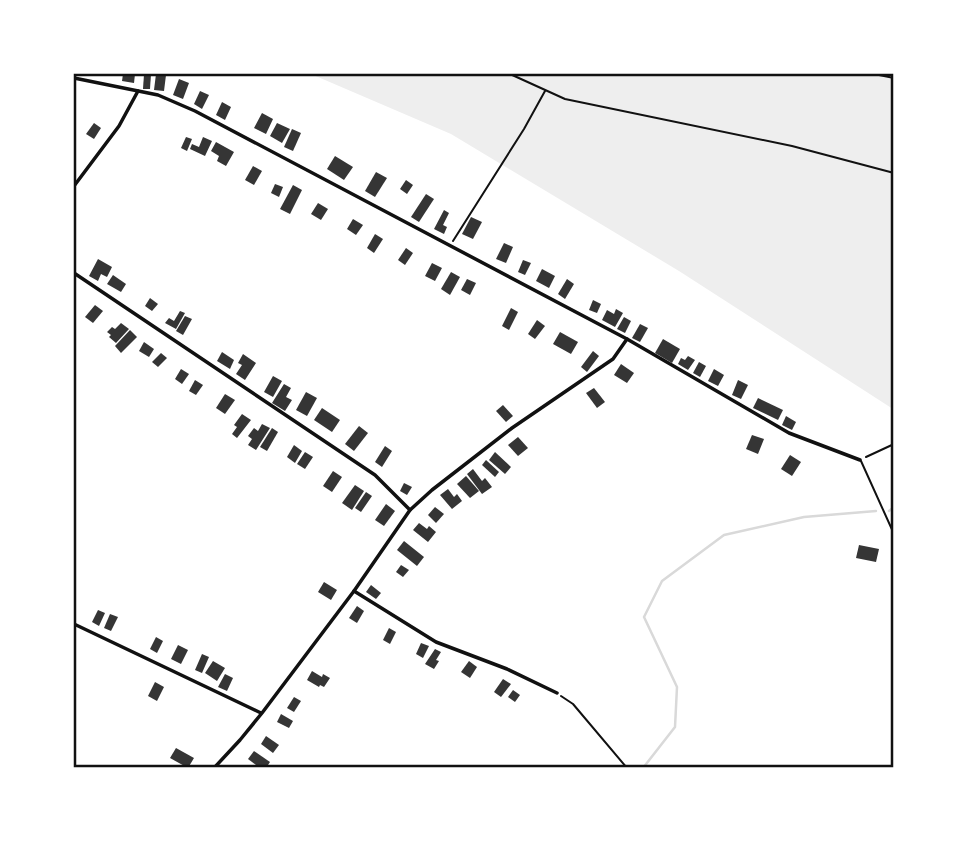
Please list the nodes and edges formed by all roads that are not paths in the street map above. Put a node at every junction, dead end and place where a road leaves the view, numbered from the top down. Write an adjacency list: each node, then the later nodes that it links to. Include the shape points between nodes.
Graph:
1 (74, 78): 2 (street)
2 (138, 91): 3 (street, via 119,126); 5 (street, via 195,111)
3 (74, 186)
4 (74, 273): 7 (street, via 375,475)
5 (627, 339): 6 (street, via 789,433); 7 (street, via 613,359 512,428)
6 (860, 460): 8 (lane)
7 (410, 510): 9 (street)
8 (894, 534)
9 (354, 590): 11 (street, via 436,642); 12 (street)
10 (74, 624): 12 (street)
11 (557, 693)
12 (262, 713): 13 (street)
13 (214, 768)

